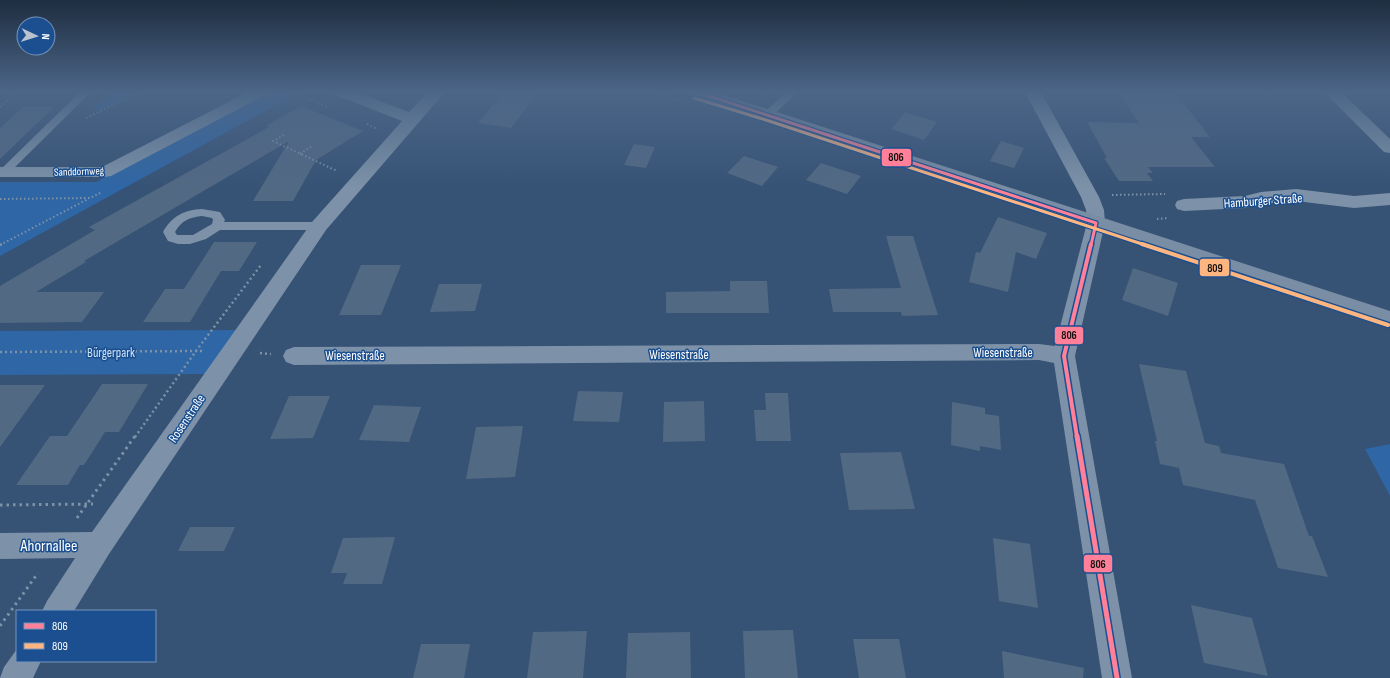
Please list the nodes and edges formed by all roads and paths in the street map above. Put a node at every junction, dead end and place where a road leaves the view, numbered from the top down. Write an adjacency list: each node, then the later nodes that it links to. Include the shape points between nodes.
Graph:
1 (54, 124): 12 (lane)
2 (199, 124): 12 (street, Sanddornweg, via 105,172)
3 (408, 124): 20 (street, Rosenstraße)
4 (797, 124): 18 (main road)
5 (1050, 124): 18 (street, via 1090,197)
6 (1365, 124): 9 (street)
7 (284, 135): 10 (path, via 273,141)
8 (312, 146): 10 (path)
9 (1390, 148)
10 (299, 154): 11 (path)
11 (337, 171)
12 (2, 172)
13 (1108, 195): 16 (path, via 1165,194)
14 (90, 198): 21 (path)
15 (1390, 199): 16 (street, Hamburger Straße, via 1354,202 1296,196 1261,198 1245,202)
16 (1184, 204): 17 (path, via 1182,214)
17 (1151, 220)
18 (1096, 223): 22 (main road); 26 (street)
19 (217, 226): 20 (lane)
20 (319, 226): 23 (street, Rosenstraße)
21 (0, 245)
22 (1390, 319)
23 (232, 351): 24 (path); 27 (street, Rosenstraße)
24 (0, 352)
25 (294, 356): 26 (street, Wiesenstraße, via 1039,352)
26 (1064, 356): 36 (street)
27 (127, 504): 28 (path); 30 (street, Rosenstraße)
28 (0, 505)
29 (58, 545): 30 (street, Ahornallee); 31 (street, Ahornallee); 33 (path)
30 (99, 545): 32 (street, Rosenstraße)
31 (0, 546)
32 (58, 610)
33 (0, 626)
34 (25, 662): 35 (street)
35 (15, 678)
36 (1116, 678)

